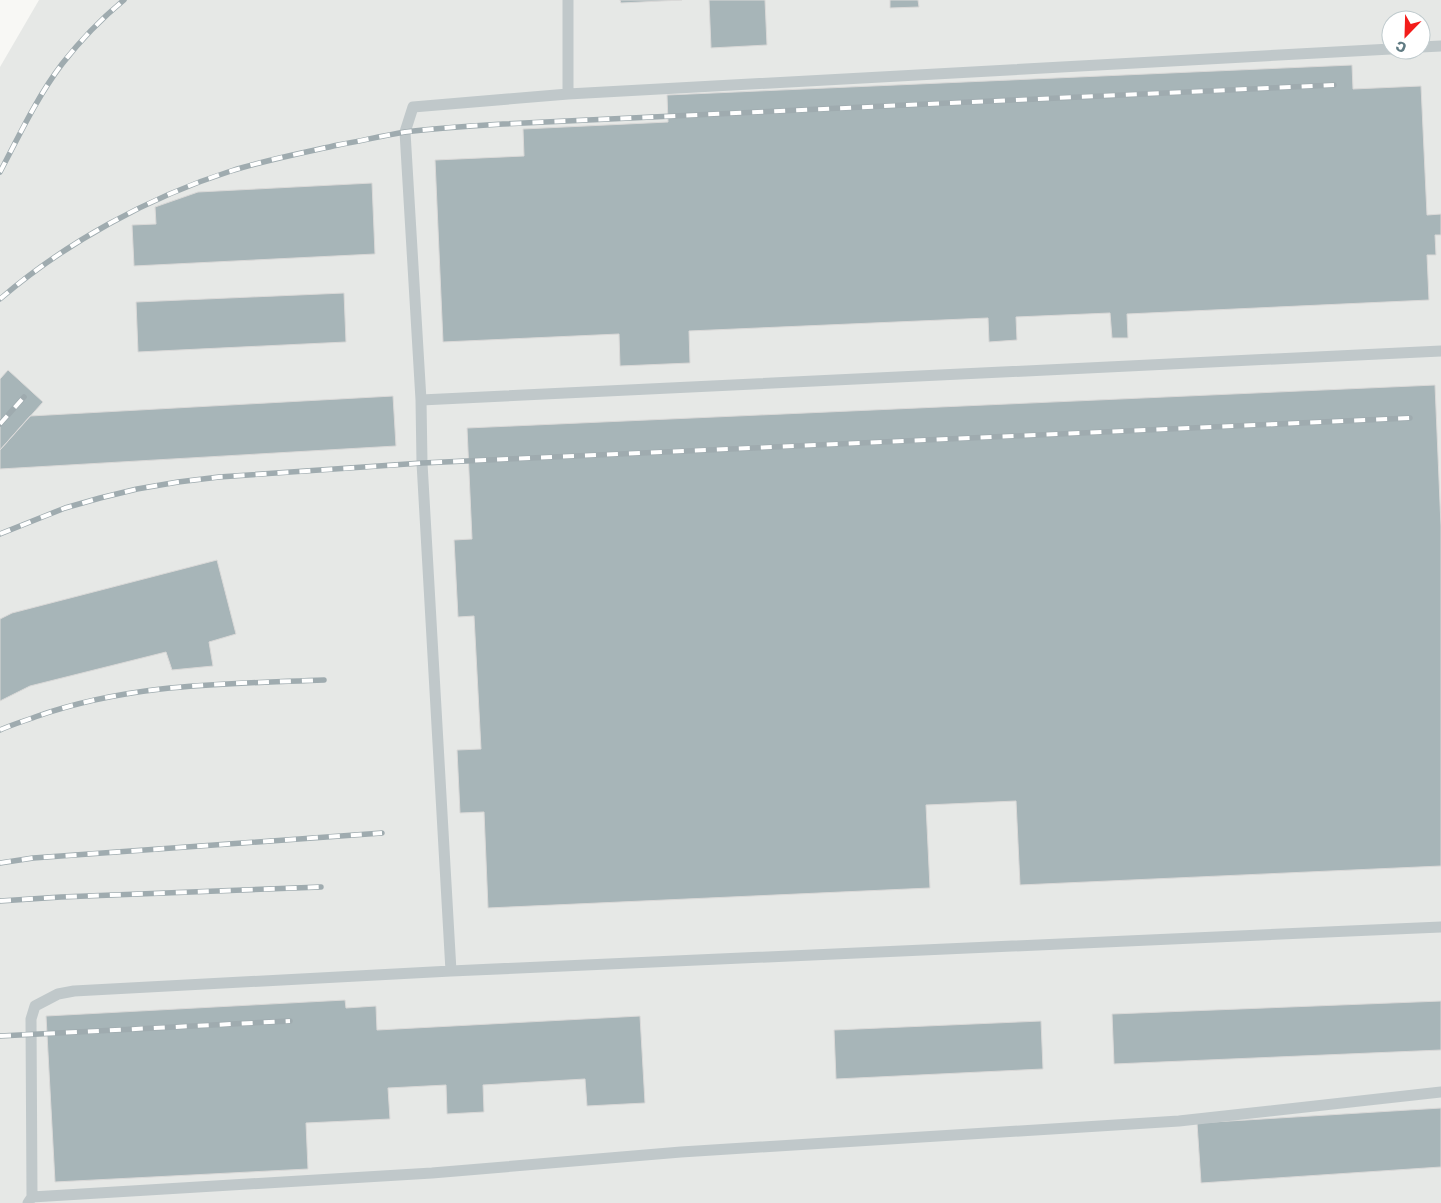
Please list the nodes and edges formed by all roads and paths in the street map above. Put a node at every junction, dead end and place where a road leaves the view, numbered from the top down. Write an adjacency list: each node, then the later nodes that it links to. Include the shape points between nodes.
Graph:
1 (568, 0): 3 (lane)
2 (1381, 50): 3 (lane)
3 (568, 94): 5 (lane, via 413,107 404,132)
4 (1441, 352): 5 (lane)
5 (421, 400): 7 (lane)
6 (1441, 927): 7 (lane)
7 (451, 971): 9 (lane, via 74,991 45,1000 35,1006 31,1019)
8 (1441, 1092): 9 (lane, via 1179,1121 681,1152)
9 (30, 1200)

